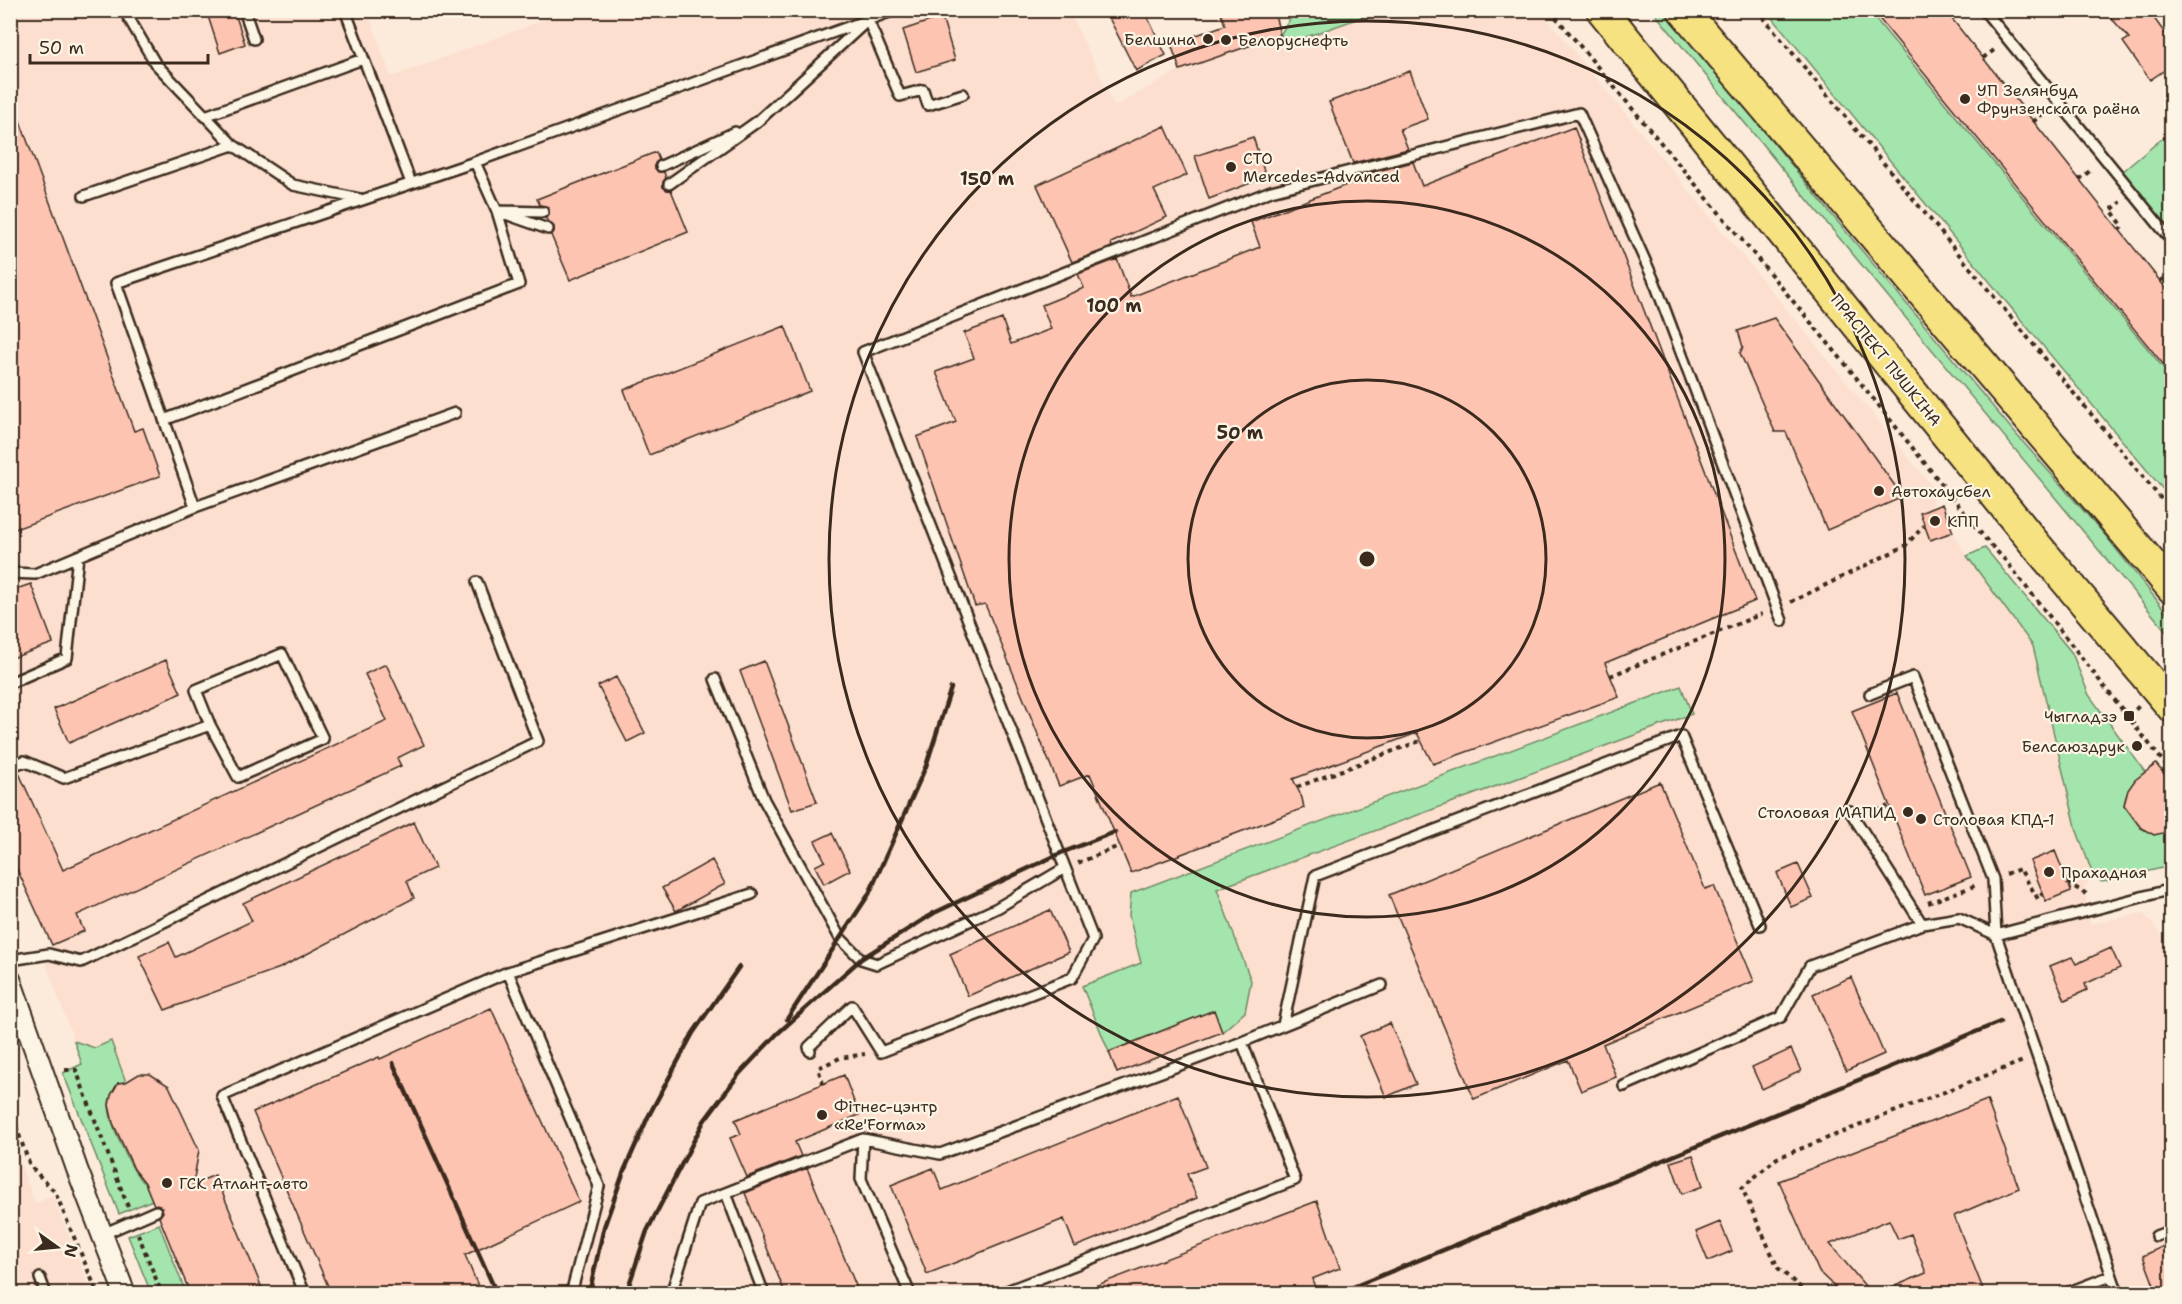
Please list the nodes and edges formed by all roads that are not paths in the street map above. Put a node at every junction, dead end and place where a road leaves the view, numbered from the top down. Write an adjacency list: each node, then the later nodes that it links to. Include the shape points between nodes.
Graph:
1 (123, 10): 12 (lane, via 155,63)
2 (243, 10): 9 (lane)
3 (345, 10): 10 (lane)
4 (895, 10): 8 (lane)
5 (1602, 10): 36 (main road, ПРАСПЕКТ ПУШКІНА)
6 (1683, 10): 31 (main road)
7 (1984, 10): 24 (lane)
8 (868, 20): 11 (lane, via 900,96 923,90 928,105); 13 (lane); 15 (lane)
9 (254, 39)
10 (363, 59): 12 (lane); 17 (lane)
11 (963, 94)
12 (205, 116): 14 (lane)
13 (758, 121): 16 (lane); 18 (lane)
14 (233, 145): 19 (lane); 20 (lane, via 292,185)
15 (475, 162): 17 (lane); 21 (lane)
16 (661, 166)
17 (411, 183): 20 (lane)
18 (669, 184)
19 (84, 196)
20 (363, 199): 26 (lane, via 116,283)
21 (496, 211): 22 (lane); 23 (lane); 26 (lane, via 519,284)
22 (543, 212)
23 (548, 229)
24 (2172, 241)
25 (455, 413): 27 (lane)
26 (164, 420): 27 (lane)
27 (195, 507): 28 (lane)
28 (78, 556): 29 (lane, via 35,574); 34 (lane, via 67,658)
29 (10, 573)
30 (477, 582): 46 (lane, via 538,741 81,962 49,954)
31 (2172, 588)
32 (1782, 621): 40 (lane, via 1655,283 1579,113 1271,191 863,352)
33 (715, 679): 40 (lane, via 764,800 840,938 861,959 877,964 997,908)
34 (10, 683)
35 (1870, 694): 45 (lane, via 1913,677 1993,879)
36 (2172, 707)
37 (210, 725): 37 (lane, via 238,777 323,739 282,654 196,690); 38 (lane, via 64,777 24,761)
38 (10, 767)
39 (1850, 811): 43 (lane)
40 (1065, 868): 52 (lane, via 1094,939 1072,978 881,1052 852,1006 809,1047)
41 (2172, 889): 45 (lane)
42 (752, 894): 47 (lane)
43 (1922, 924): 45 (lane, via 1959,918); 53 (lane, via 1810,966 1781,1017)
44 (1760, 925): 50 (lane, via 1681,736 1315,876)
45 (1996, 935): 60 (lane)
46 (10, 960)
47 (508, 972): 64 (lane, via 222,1096); 65 (lane, via 599,1186)
48 (10, 979): 58 (street)
49 (1382, 985): 50 (lane)
50 (1283, 1025): 51 (lane)
51 (1242, 1042): 54 (lane, via 940,1154); 69 (lane, via 1295,1180)
52 (810, 1051)
53 (1624, 1086)
54 (863, 1139): 55 (lane); 68 (lane, via 861,1179)
55 (726, 1193): 66 (lane, via 700,1203); 67 (lane)
56 (156, 1211): 58 (lane)
57 (2172, 1230): 59 (lane)
58 (103, 1234): 63 (street)
59 (2156, 1236)
60 (2111, 1276): 70 (lane); 71 (lane)
61 (40, 1278): 62 (lane)
62 (46, 1293)
63 (125, 1293)
64 (305, 1293)
65 (571, 1293)
66 (671, 1293)
67 (764, 1293)
68 (910, 1293)
69 (999, 1293)
70 (2064, 1293)
71 (2118, 1293)

